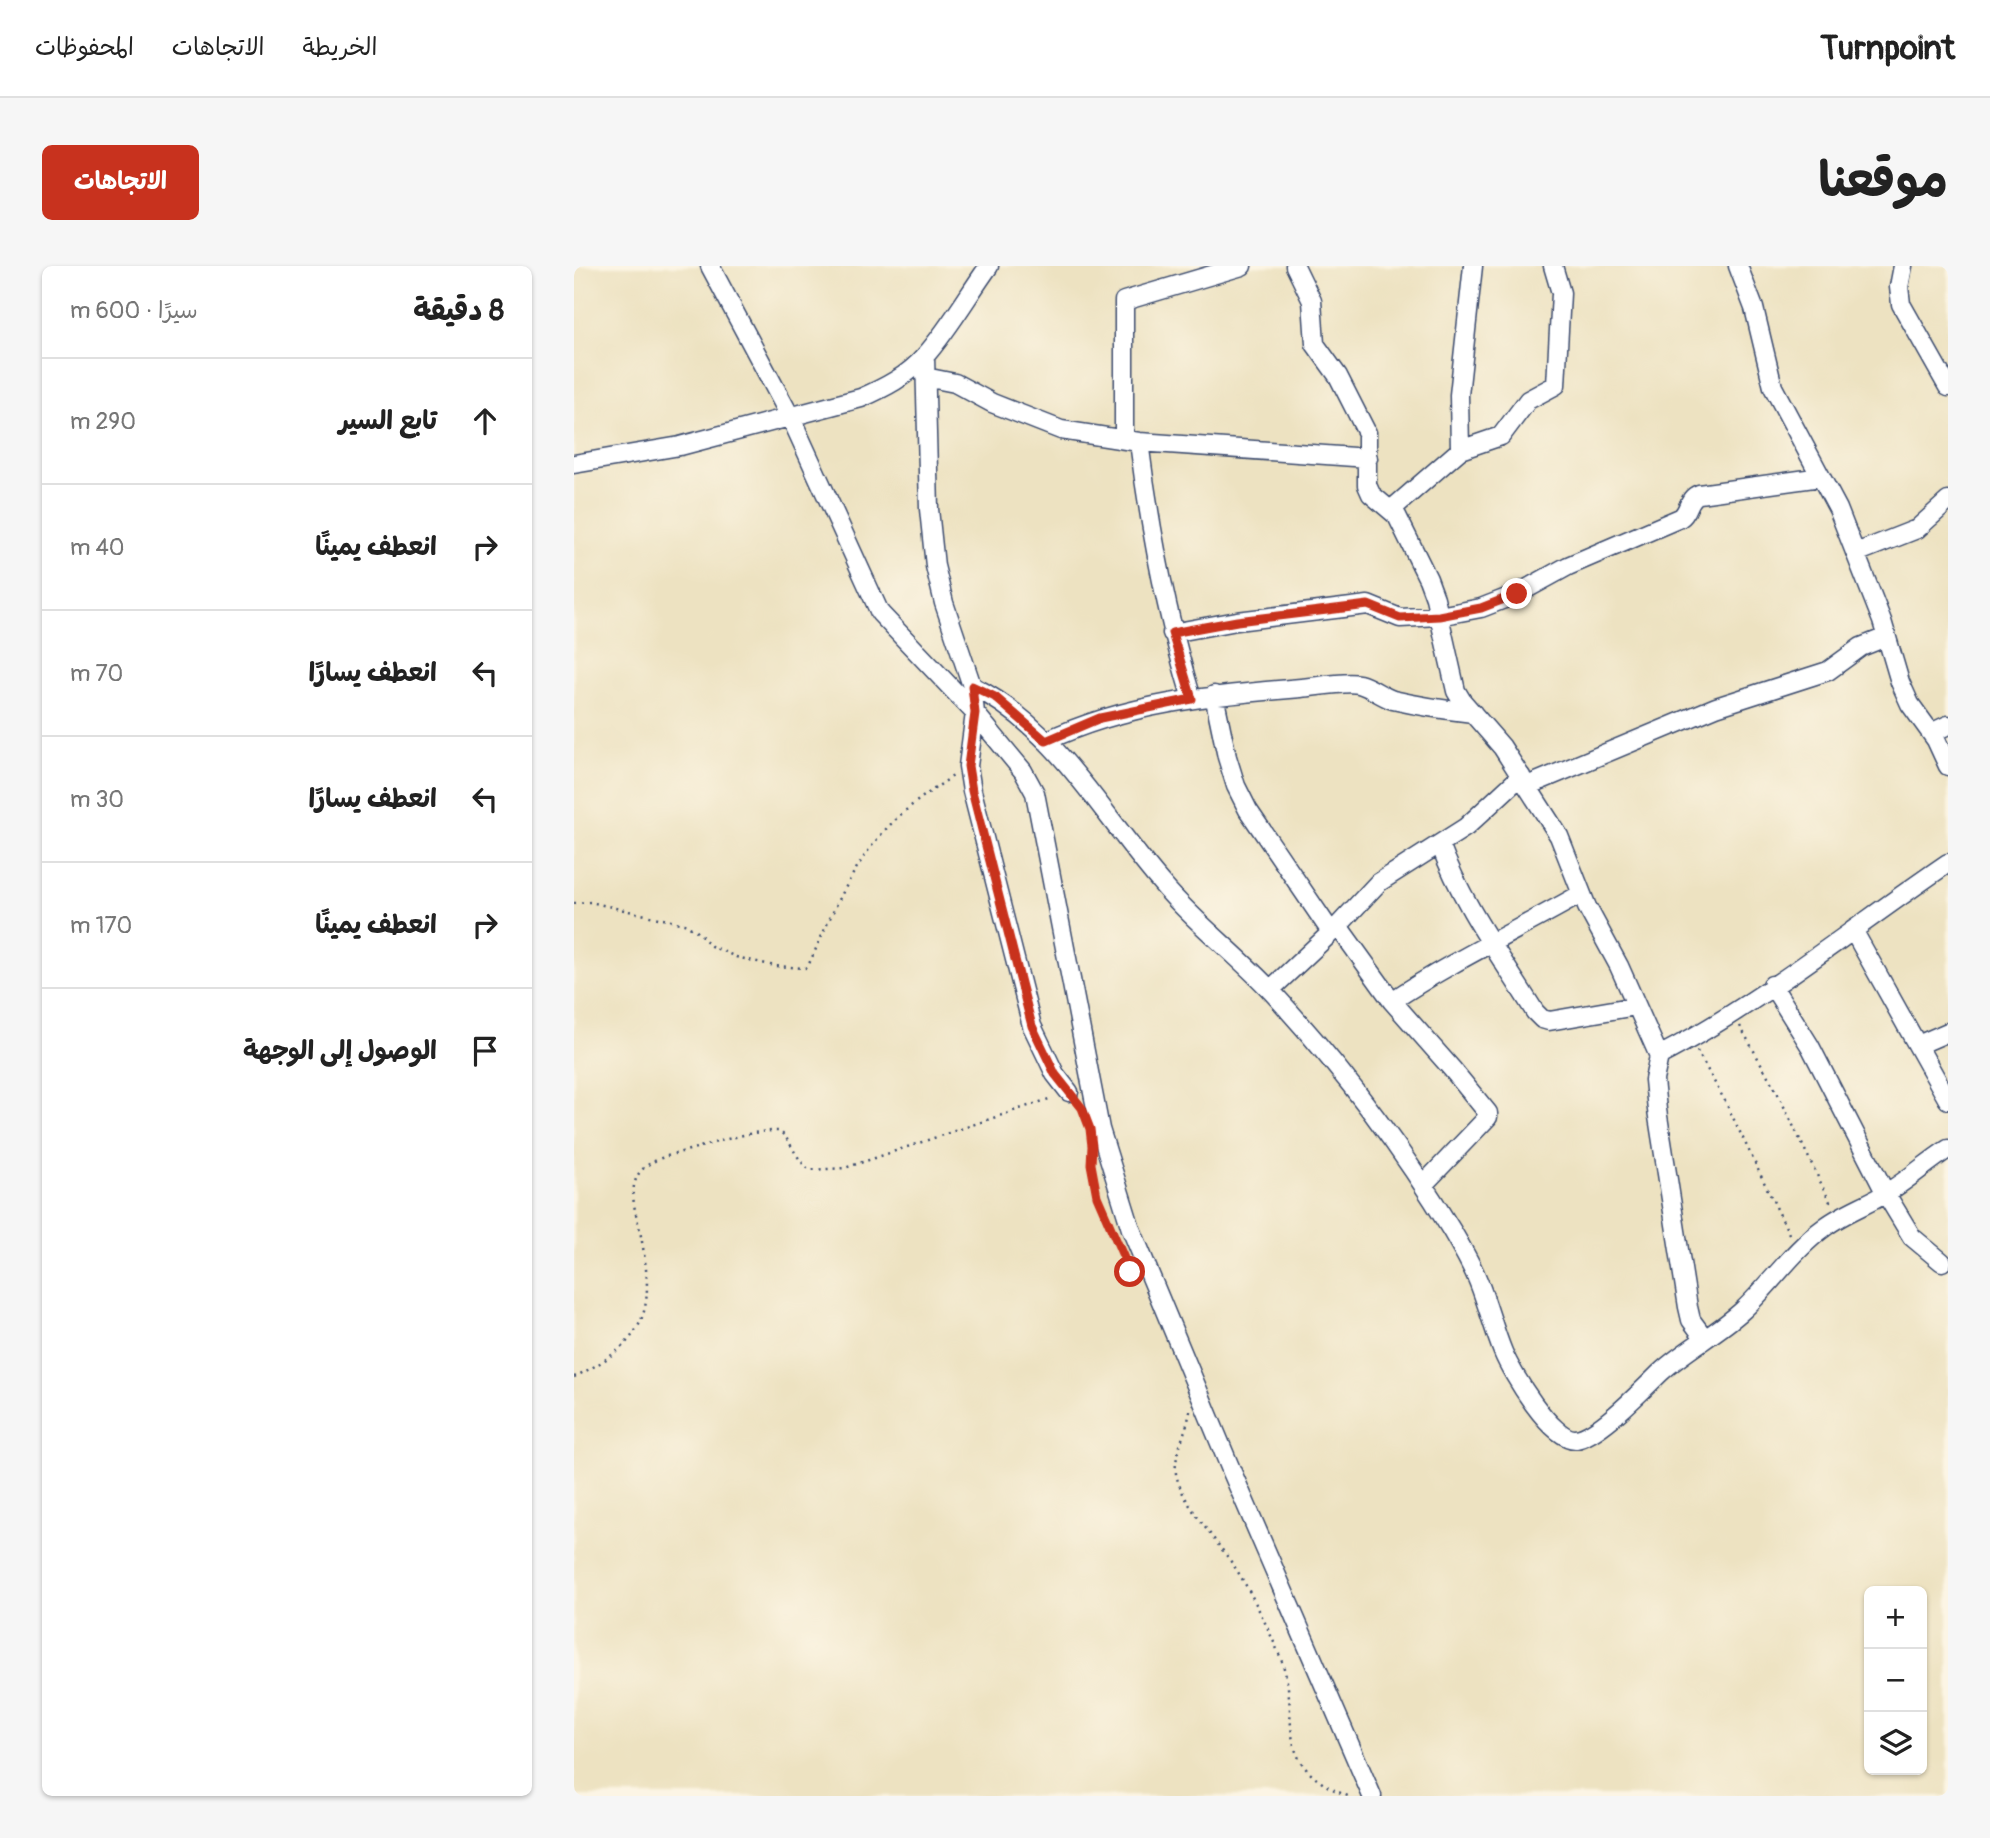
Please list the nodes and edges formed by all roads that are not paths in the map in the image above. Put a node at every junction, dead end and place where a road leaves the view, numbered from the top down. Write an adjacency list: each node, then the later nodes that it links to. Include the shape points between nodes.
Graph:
1 (710, 266): 13 (street)
2 (989, 266): 9 (street)
3 (1242, 266): 14 (street, via 1124,301)
4 (1295, 266): 16 (street, via 1312,301 1315,344 1361,420 1367,433)
5 (1473, 266): 15 (street, via 1459,395)
6 (1553, 266): 15 (street, via 1561,293 1556,385 1533,396 1501,436)
7 (1738, 266): 18 (street, via 1773,387)
8 (1903, 266): 10 (street, via 1901,304)
9 (925, 357): 11 (street); 13 (street, via 902,377 872,393)
10 (1942, 364): 12 (street)
11 (925, 377): 14 (street, via 956,383 992,403 1061,430); 25 (street, via 935,565)
12 (1948, 387)
13 (791, 418): 17 (street, via 680,446); 28 (street, via 880,613)
14 (1132, 441): 16 (street); 23 (street)
15 (1460, 450): 20 (street)
16 (1368, 458): 20 (street, via 1371,494)
17 (574, 464)
18 (1821, 477): 21 (street); 22 (street, via 1699,494 1691,498 1680,518 1568,566 1498,603)
19 (1948, 501): 21 (street, via 1917,529)
20 (1392, 509): 22 (street, via 1417,554)
21 (1856, 553): 24 (street)
22 (1439, 616): 23 (street, via 1400,618 1368,605); 29 (street, via 1456,691)
23 (1172, 633): 27 (street)
24 (1886, 637): 30 (street, via 1910,704); 33 (street, via 1861,647 1828,671 1716,707)
25 (972, 686): 28 (street); 31 (street, via 995,697)
26 (1214, 695): 27 (street); 29 (street, via 1357,684 1392,699); 37 (street, via 1227,757 1248,810)
27 (1192, 699): 31 (street, via 1100,718)
28 (975, 713): 47 (street, via 968,766 972,791 1032,1026); 54 (street, via 1023,771 1035,793 1100,1129 1131,1229)
29 (1473, 713): 33 (street)
30 (1940, 729): 32 (street)
31 (1046, 741): 41 (street, via 1176,900)
32 (1948, 766)
33 (1524, 781): 34 (street); 36 (street, via 1565,848)
34 (1440, 844): 37 (street, via 1378,883); 39 (street, via 1452,878)
35 (1948, 863): 38 (street)
36 (1581, 894): 39 (street); 43 (street)
37 (1335, 929): 41 (street); 42 (street)
38 (1853, 930): 40 (street); 45 (street)
39 (1493, 944): 42 (street, via 1446,966); 43 (street, via 1542,1019)
40 (1772, 985): 46 (street); 51 (street, via 1810,1046)
41 (1270, 990): 50 (street, via 1369,1106)
42 (1392, 1001): 50 (street, via 1488,1114)
43 (1636, 1006): 46 (street)
44 (1948, 1031): 45 (street)
45 (1918, 1045): 48 (street)
46 (1658, 1056): 53 (street, via 1654,1080 1657,1111 1688,1307)
47 (1069, 1092)
48 (1948, 1100)
49 (1948, 1149): 51 (street)
50 (1423, 1185): 53 (street, via 1478,1280 1504,1356 1543,1416 1563,1435 1576,1439 1592,1432)
51 (1886, 1194): 52 (street, via 1912,1237); 53 (street, via 1828,1224 1742,1311)
52 (1942, 1262)
53 (1705, 1339)
54 (1372, 1796)

